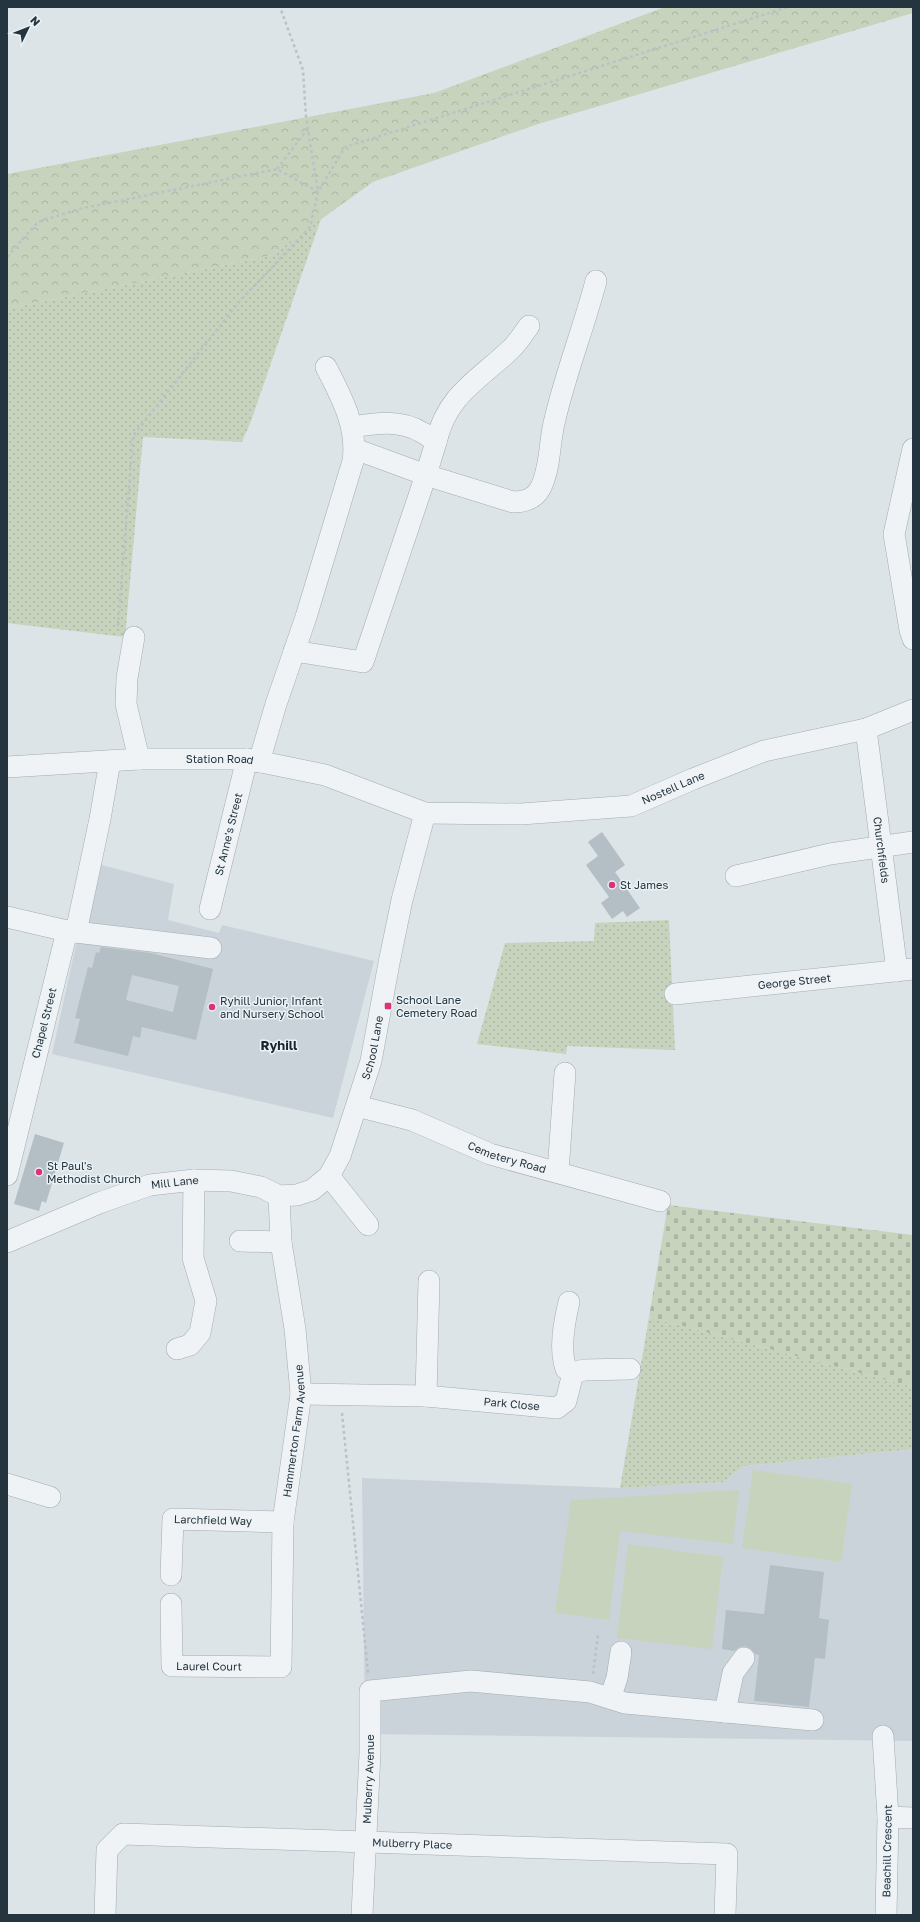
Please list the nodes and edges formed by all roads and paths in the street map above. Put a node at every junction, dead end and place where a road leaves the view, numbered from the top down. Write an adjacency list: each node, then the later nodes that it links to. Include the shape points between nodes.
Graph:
1 (280, 7): 3 (path, via 303,70)
2 (788, 7): 5 (path, via 345,147)
3 (308, 130): 4 (path); 5 (path)
4 (278, 169): 5 (path); 6 (path, via 79,209 38,222)
5 (318, 192): 15 (path, via 310,227 239,302 133,436)
6 (7, 258)
7 (596, 281): 14 (street, via 583,331 560,396 545,475 541,488 533,498 513,502)
8 (529, 326): 11 (street, via 512,349 458,396 440,425)
9 (326, 366): 10 (street)
10 (352, 427): 11 (street, via 401,424 424,433); 12 (street)
11 (436, 442): 14 (street)
12 (355, 449): 14 (street); 17 (street, St Anne's Street)
13 (913, 449): 16 (street, via 894,534)
14 (426, 475): 17 (street, via 363,662)
15 (126, 633): 20 (street, via 126,704)
16 (913, 639)
17 (294, 652): 22 (street, St Anne's Street)
18 (913, 710): 19 (street, Nostell Lane)
19 (866, 729): 24 (street, Nostell Lane, via 764,751 631,806 521,814); 26 (street, Churchfields)
20 (139, 759): 21 (street, Station Road); 22 (street, Station Road)
21 (110, 761): 23 (street, Station Road); 30 (street, Chapel Street, via 100,819)
22 (253, 761): 24 (street, Station Road, via 325,775); 28 (street, St Anne's Street)
23 (7, 767)
24 (425, 813): 35 (street, School Lane, via 402,900 371,1061)
25 (913, 842): 26 (street)
26 (882, 848): 27 (street, via 830,854); 32 (street, Churchfields)
27 (736, 876)
28 (210, 909)
29 (7, 917): 30 (street)
30 (71, 931): 31 (street); 37 (street, Chapel Street)
31 (211, 948)
32 (905, 970): 33 (street, George Street)
33 (675, 994)
34 (565, 1073): 36 (street)
35 (357, 1106): 36 (street, Cemetery Road, via 412,1120 490,1154); 38 (street, School Lane, via 340,1156)
36 (558, 1172): 41 (street, Cemetery Road)
37 (7, 1175)
38 (329, 1176): 40 (street, School Lane, via 312,1190 297,1196); 42 (street)
39 (194, 1180): 40 (street, Mill Lane, via 231,1180 261,1187); 43 (street, Mill Lane, via 150,1184); 48 (street, via 192,1241 195,1270 206,1301 200,1333 190,1344)
40 (279, 1196): 45 (street, Hammerton Farm Avenue)
41 (660, 1202)
42 (368, 1225)
43 (7, 1240)
44 (240, 1241): 45 (street)
45 (281, 1242): 51 (street, Hammerton Farm Avenue, via 295,1329)
46 (429, 1281): 53 (street)
47 (568, 1302): 50 (street, via 564,1322 564,1362 566,1369)
48 (177, 1349)
49 (630, 1369): 50 (street, via 584,1370)
50 (573, 1373): 53 (street, Park Close, via 566,1401 556,1408)
51 (301, 1394): 52 (street, Park Close); 56 (street, Hammerton Farm Avenue)
52 (340, 1394): 53 (street, Park Close); 63 (path)
53 (426, 1396)
54 (7, 1484): 55 (street, via 30,1482)
55 (50, 1497)
56 (282, 1522): 57 (street, Larchfield Way, via 174,1519); 62 (street, Hammerton Farm Avenue)
57 (171, 1575)
58 (171, 1604): 62 (street, Laurel Court, via 172,1666)
59 (598, 1634): 64 (path)
60 (621, 1652): 65 (street, via 617,1678)
61 (744, 1658): 66 (street, via 733,1673)
62 (281, 1667)
63 (370, 1691): 64 (street, via 472,1681); 71 (street, Mulberry Avenue, via 370,1753)
64 (590, 1692): 65 (street)
65 (610, 1698): 66 (street, via 625,1703)
66 (725, 1712): 67 (street)
67 (813, 1720)
68 (884, 1736): 69 (street, Beachill Crescent)
69 (888, 1817): 70 (street); 75 (street, Beachill Crescent)
70 (913, 1818)
71 (365, 1843): 72 (street, Mulberry Place, via 123,1834 107,1850); 73 (street, Mulberry Avenue); 74 (street, Mulberry Place, via 728,1854)
72 (105, 1915)
73 (362, 1915)
74 (725, 1915)
75 (886, 1915)

